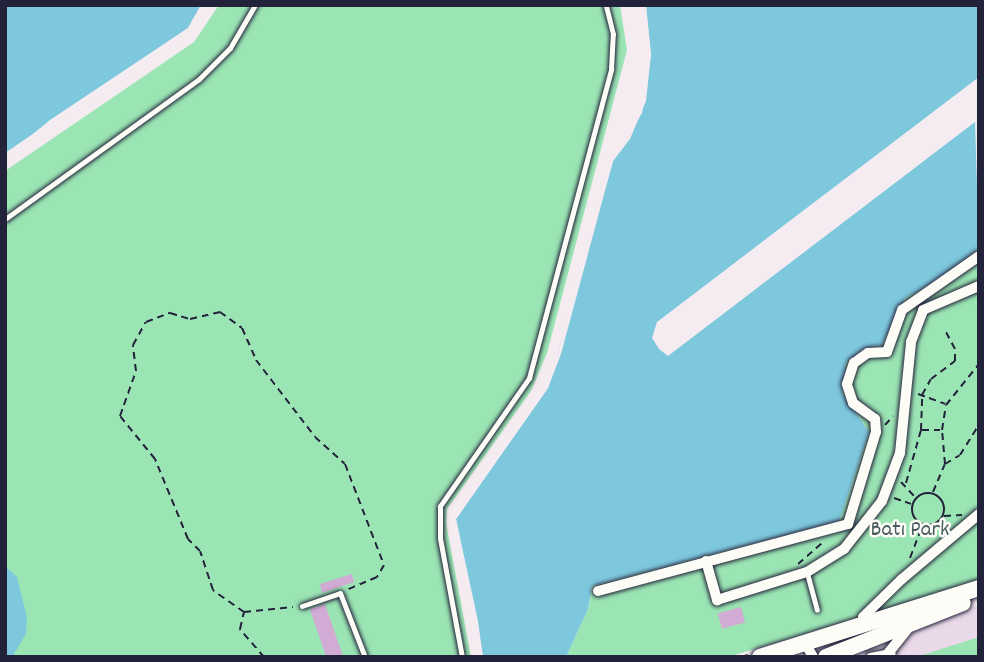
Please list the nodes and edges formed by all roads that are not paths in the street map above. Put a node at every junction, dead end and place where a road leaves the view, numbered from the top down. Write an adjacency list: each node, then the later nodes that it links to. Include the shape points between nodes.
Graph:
1 (255, 5): 3 (lane, via 230,48 199,79)
2 (606, 5): 21 (lane, via 612,34 611,69 528,378 440,506 440,538)
3 (5, 219)
4 (979, 256): 7 (street, via 902,310 887,352 868,353 854,363 847,384 853,404 875,419 876,432 854,514 839,529)
5 (979, 286): 8 (street, via 923,310 911,342 900,453 882,501 844,549)
6 (979, 514): 14 (street, via 902,579 863,617)
7 (706, 561): 8 (street, via 717,600); 10 (street)
8 (802, 574): 13 (lane)
9 (979, 588): 14 (main road)
10 (598, 591)
11 (979, 596): 15 (main road)
12 (302, 606): 20 (lane, via 340,593)
13 (817, 610)
14 (865, 622): 16 (main road)
15 (914, 622): 18 (main road); 19 (street)
16 (837, 630): 17 (main road); 18 (street)
17 (809, 650): 22 (main road)
18 (840, 654)
19 (888, 654): 23 (street)
20 (365, 657)
21 (462, 657)
22 (760, 657)
23 (870, 657)

